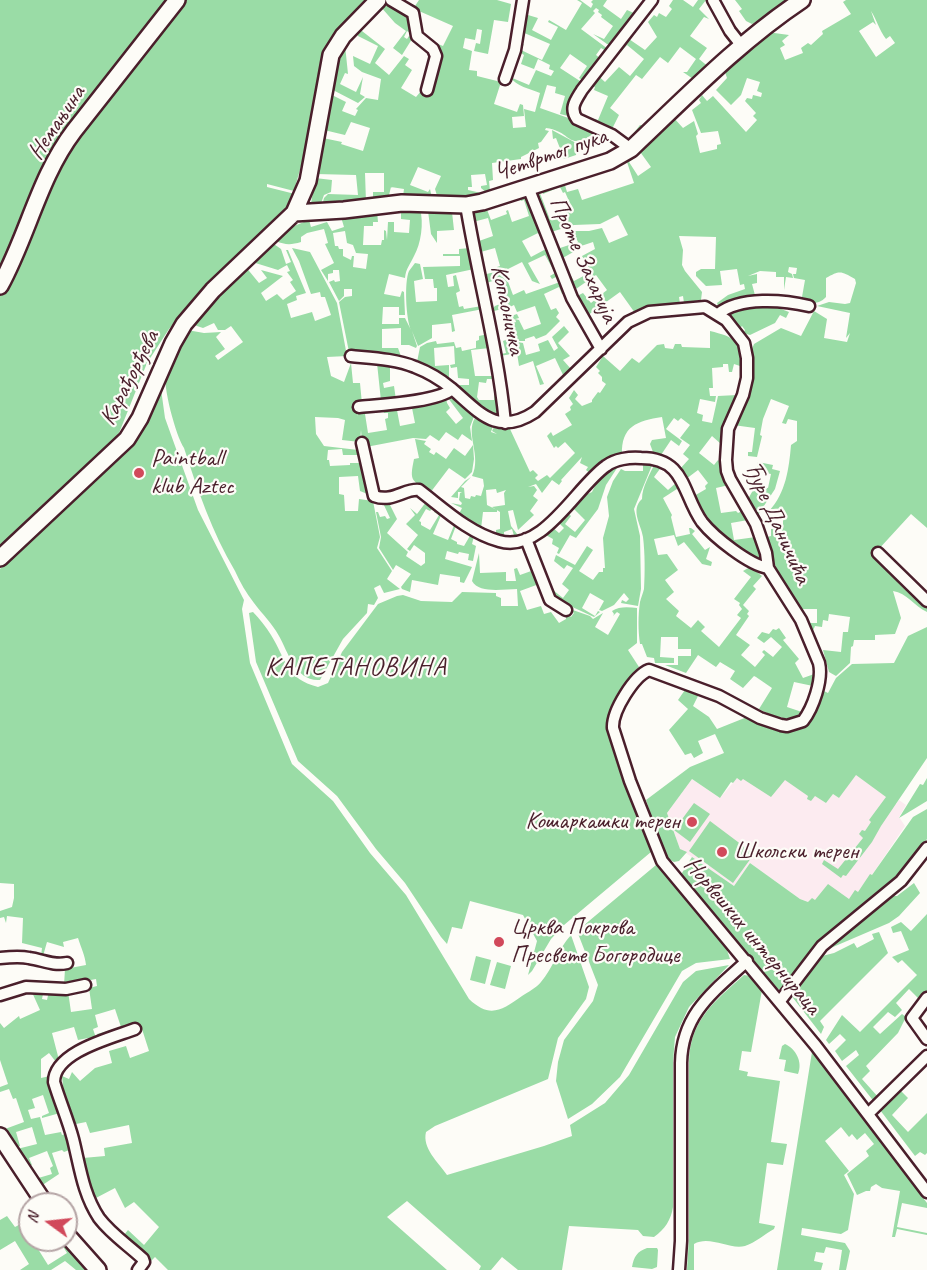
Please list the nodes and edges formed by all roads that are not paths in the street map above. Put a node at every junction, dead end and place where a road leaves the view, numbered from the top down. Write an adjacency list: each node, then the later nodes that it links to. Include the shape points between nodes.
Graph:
1 (177, 0): 15 (street, Немањина, via 62,147)
2 (378, 0): 14 (street, via 343,36 331,55 309,175)
3 (391, 0): 10 (street, via 413,14 417,36 435,52)
4 (523, 0): 9 (street, via 515,50)
5 (652, 0): 11 (street, via 574,101 577,119)
6 (713, 0): 8 (street)
7 (802, 0): 8 (street, Четвртог пука)
8 (741, 45): 11 (street, Четвртог пука)
9 (505, 79)
10 (426, 90)
11 (632, 149): 12 (street, Четвртог пука, via 610,162)
12 (528, 187): 13 (street, Четвртог пука); 18 (street, Проте Захарија, via 572,298)
13 (466, 205): 14 (street, Четвртог пука, via 402,203); 22 (street, Копаоничка, via 499,374)
14 (294, 213): 26 (street, Карађорђева, via 213,290 184,324 127,439)
15 (0, 286)
16 (809, 306): 17 (street, via 759,302 733,306)
17 (718, 314): 18 (street, Ђуре Даничића, via 697,306 644,313 628,322); 27 (street, Ђуре Даничића, via 740,335 747,358 745,389 728,429 727,471 756,524)
18 (601, 349): 22 (street, Ђуре Даничића, via 535,412 516,422)
19 (351, 356): 20 (street, via 412,365)
20 (452, 389): 21 (street, via 408,402); 22 (street, via 478,413)
21 (359, 406)
22 (504, 423)
23 (362, 443): 24 (street, via 376,498 419,490 489,537 510,543)
24 (526, 539): 27 (street, via 552,521 605,466 629,458 656,459 680,476 711,532 754,564); 29 (street, via 550,600)
25 (878, 553): 28 (street)
26 (0, 558)
27 (768, 568): 30 (street, Ђуре Даничића, via 801,620 821,670)
28 (927, 601)
29 (566, 610)
30 (805, 718): 33 (street, Норвешких интернираца, via 795,725 781,725 649,670 636,679 613,721 630,781 662,861)
31 (927, 848): 38 (street, via 901,881 822,946)
32 (0, 958): 34 (street)
33 (747, 962): 38 (street, Норвешких интернираца); 49 (street, via 704,1001 683,1038)
34 (67, 963)
35 (85, 985): 36 (street, via 66,989 26,987)
36 (0, 995)
37 (927, 998): 40 (street, via 912,1018)
38 (780, 1001): 42 (street, Норвешких интернираца)
39 (135, 1029): 48 (street, via 75,1053 62,1062 54,1082 88,1197 108,1229 143,1258)
40 (927, 1039)
41 (927, 1056): 42 (street)
42 (869, 1113): 45 (street, Норвешких интернираца)
43 (0, 1136): 44 (street)
44 (37, 1192)
45 (927, 1192)
46 (78, 1248): 47 (street)
47 (98, 1270)
48 (138, 1270)
49 (679, 1270)

